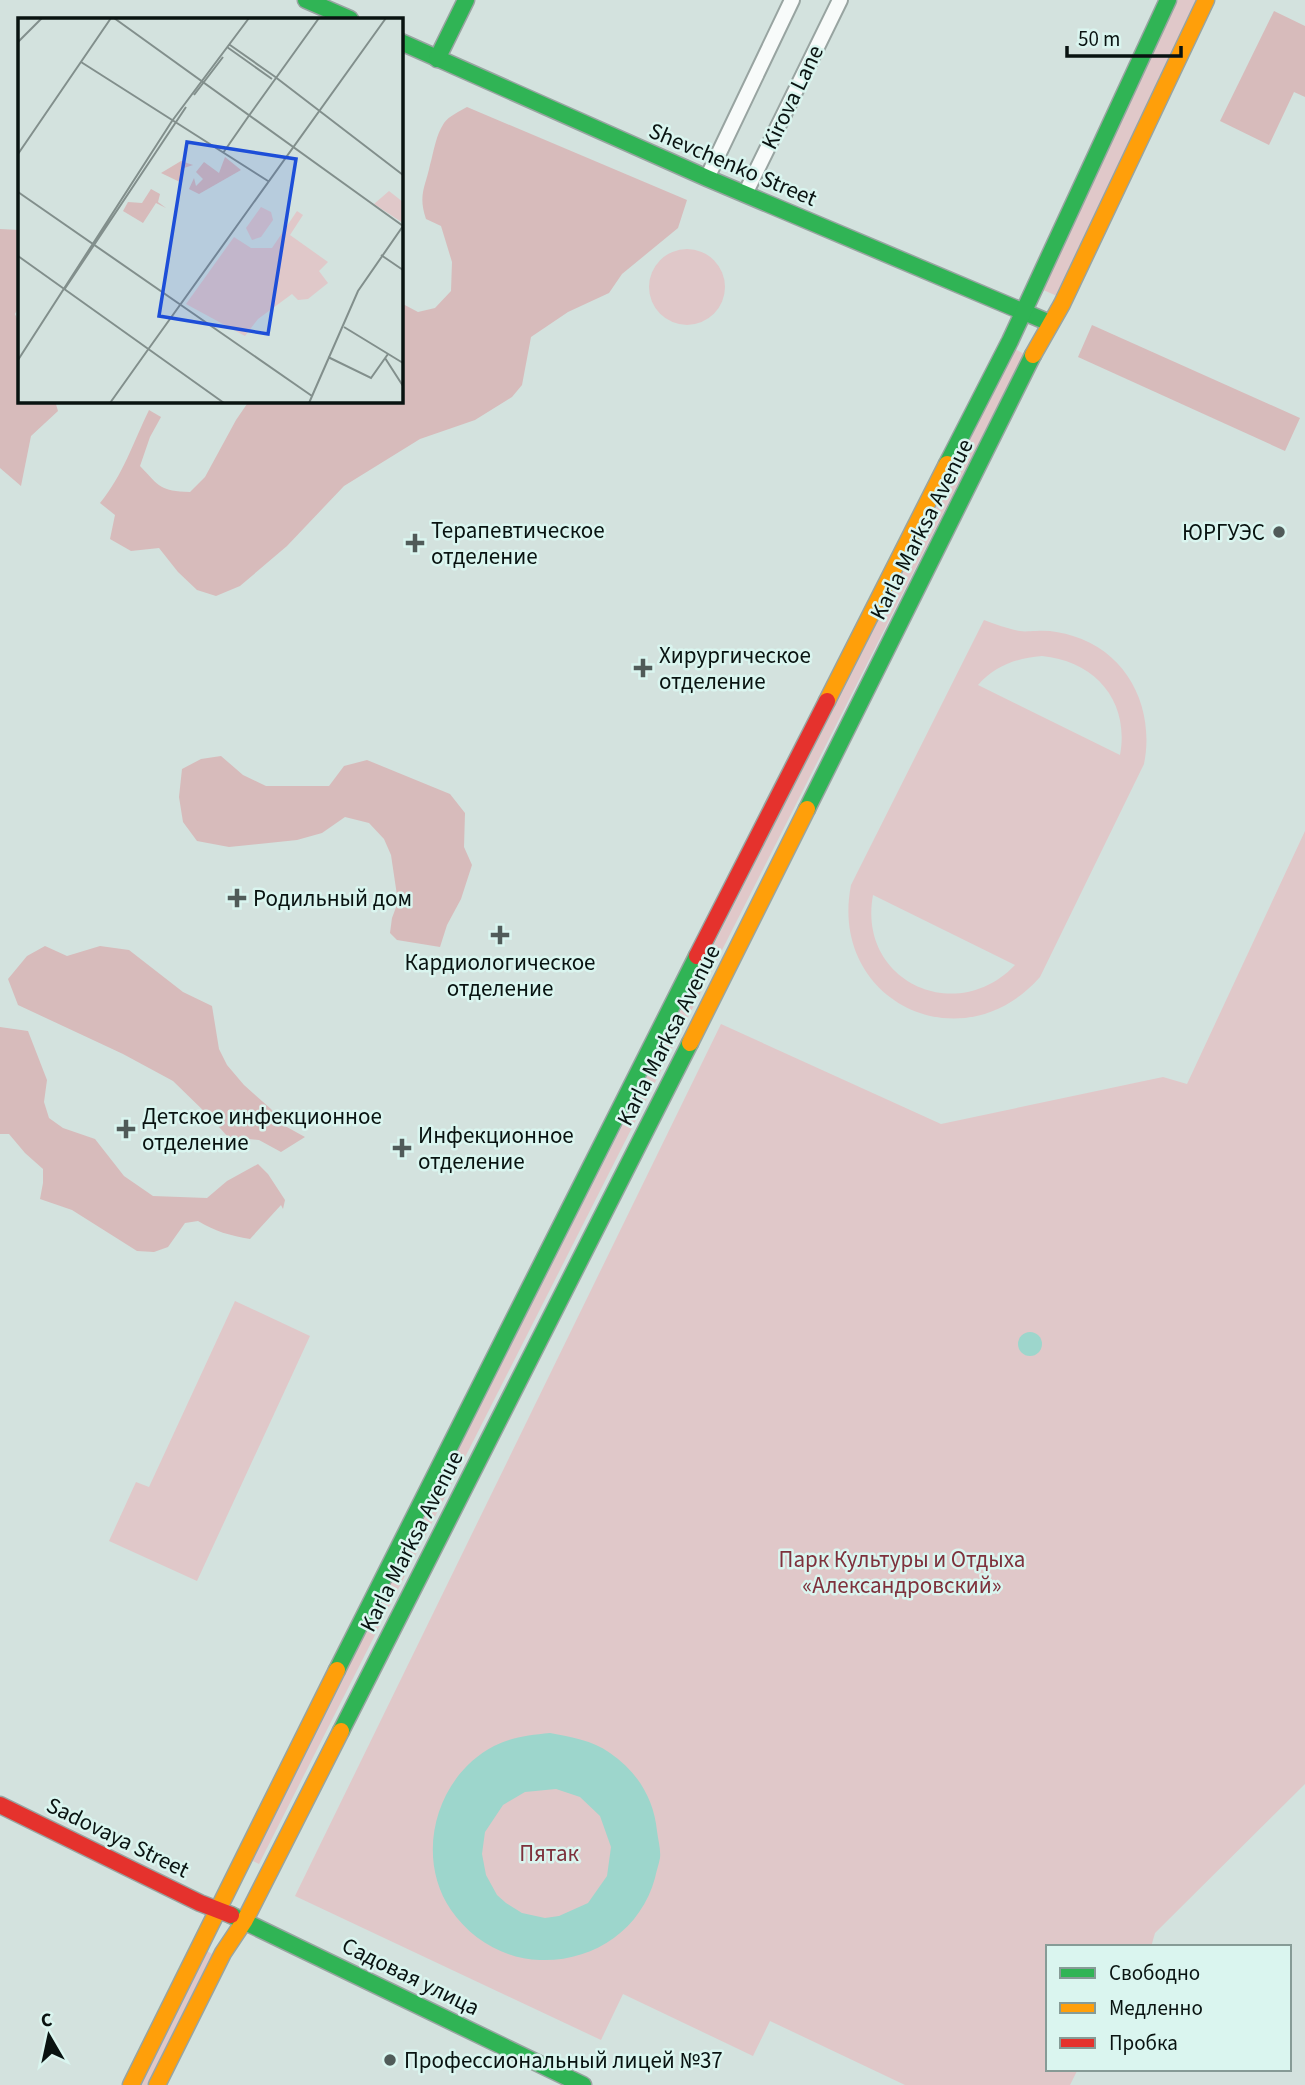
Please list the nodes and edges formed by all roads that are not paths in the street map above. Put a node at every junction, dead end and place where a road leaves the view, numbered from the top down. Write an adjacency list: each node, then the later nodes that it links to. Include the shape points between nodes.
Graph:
1 (306, 0): 7 (main road)
2 (466, 0): 9 (main road)
3 (792, 0): 10 (street, Kirova Lane)
4 (840, 0): 11 (street, Kirova Lane)
5 (1168, 0): 12 (main road, Karla Marksa Avenue)
6 (1206, 0): 13 (main road, Karla Marksa Avenue)
7 (348, 18)
8 (402, 43): 9 (main road, Shevchenko Street)
9 (437, 59): 10 (main road, Shevchenko Street)
10 (707, 178): 11 (main road, Shevchenko Street)
11 (745, 194): 12 (main road, Shevchenko Street)
12 (1024, 312): 13 (main road, Shevchenko Street); 15 (main road, Karla Marksa Avenue)
13 (1050, 323): 16 (main road, Karla Marksa Avenue)
14 (0, 1805): 15 (main road, Sadovaya Street)
15 (217, 1910): 16 (main road, Садовая улица); 17 (main road, Karla Marksa Avenue)
16 (245, 1920): 18 (main road, Karla Marksa Avenue); 19 (main road, Садовая улица)
17 (131, 2085)
18 (157, 2085)
19 (583, 2085)

